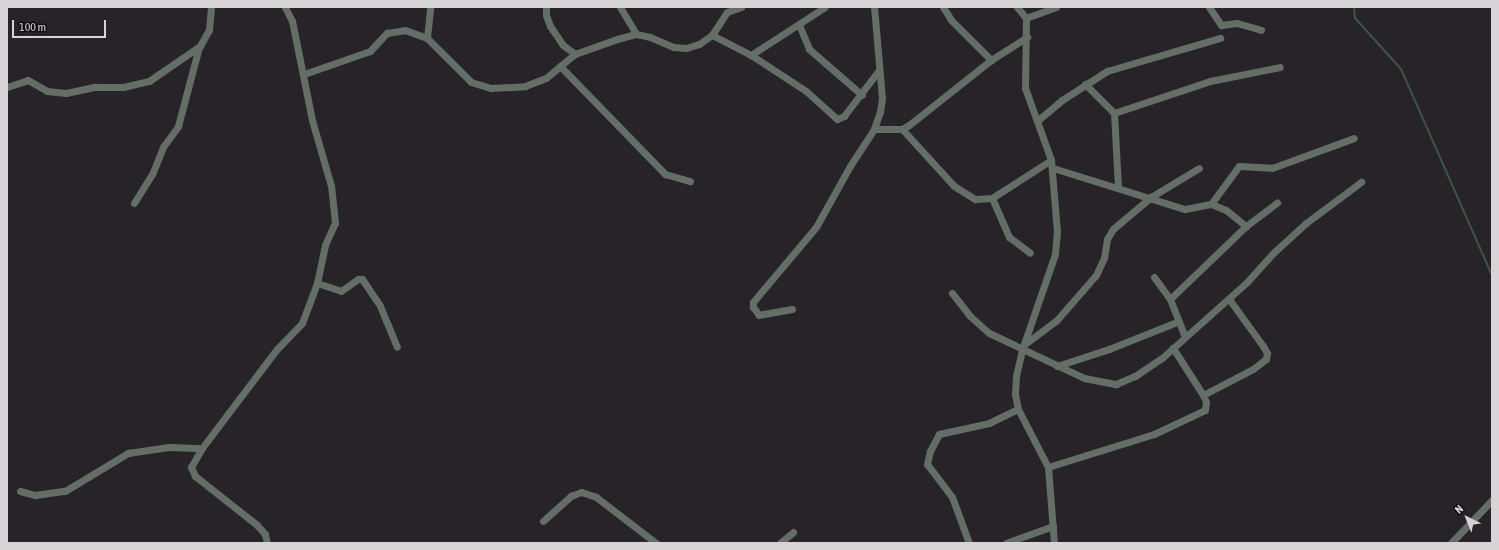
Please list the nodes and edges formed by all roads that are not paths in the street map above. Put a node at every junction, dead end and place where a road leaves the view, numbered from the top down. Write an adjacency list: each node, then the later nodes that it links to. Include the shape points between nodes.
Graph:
1 (211, 7): 20 (street, via 209,30)
2 (285, 7): 27 (street, via 292,21)
3 (430, 7): 18 (street)
4 (546, 7): 21 (street, via 550,26 563,45)
5 (620, 7): 15 (street)
6 (741, 7): 16 (street, via 727,12)
7 (825, 7): 13 (street)
8 (874, 7): 26 (street)
9 (943, 7): 23 (street, via 951,20)
10 (1056, 7): 12 (street)
11 (1209, 7): 14 (street, via 1221,25 1237,23)
12 (1022, 11): 17 (street)
13 (799, 25): 22 (street); 30 (street, via 809,49)
14 (1261, 30)
15 (636, 34): 16 (street, via 650,36 674,47 686,48 699,44); 21 (street)
16 (712, 35): 22 (street)
17 (1027, 37): 23 (street); 32 (street, via 1023,64 1025,88)
18 (427, 38): 24 (street, via 470,82 480,86 525,86 546,78); 27 (street, via 412,31 393,30 382,36 370,51)
19 (1220, 38): 28 (street, via 1107,71)
20 (200, 46): 29 (street, via 160,75 133,85 95,87 56,94 28,80); 44 (street, via 178,126 162,147 153,172)
21 (575, 54): 24 (street)
22 (751, 55): 30 (street, via 806,91 835,118 844,116)
23 (991, 60): 34 (street)
24 (560, 66): 39 (street, via 665,174)
25 (1280, 67): 31 (street, via 1210,81)
26 (879, 70): 30 (street); 33 (street, via 882,98)
27 (304, 74): 50 (street, via 312,120 335,211 335,223 325,245)
28 (1085, 84): 31 (street); 32 (street)
29 (7, 87)
30 (862, 95)
31 (1114, 113): 41 (street)
32 (1037, 121): 36 (street)
33 (874, 129): 34 (street); 54 (street, via 816,227 753,302 753,307 760,315)
34 (902, 129): 43 (street, via 954,186 975,199)
35 (1354, 138): 46 (street, via 1272,168 1238,166)
36 (1051, 160): 37 (street); 43 (street)
37 (1052, 168): 41 (street); 58 (street, via 1057,244 1036,315)
38 (1199, 168): 42 (street)
39 (690, 181)
40 (1361, 182): 53 (street, via 1306,223)
41 (1118, 188): 42 (street)
42 (1151, 197): 46 (street, via 1185,208); 58 (street, via 1109,234 1101,266 1067,309)
43 (992, 198): 48 (street, via 1009,237)
44 (134, 203)
45 (1277, 203): 47 (street)
46 (1211, 204): 47 (street, via 1226,210)
47 (1246, 226): 52 (street)
48 (1030, 253)
49 (1154, 277): 52 (street)
50 (317, 283): 57 (street, via 341,291 362,279 380,306); 63 (street, via 302,323 277,349)
51 (952, 293): 58 (street, via 981,327)
52 (1170, 299): 55 (street)
53 (1229, 299): 56 (street); 61 (street, via 1267,353 1266,358 1253,369)
54 (792, 309)
55 (1179, 321): 56 (street); 60 (street, via 1109,349)
56 (1185, 337): 59 (street)
57 (397, 347)
58 (1023, 347): 60 (street); 62 (street, via 1014,385)
59 (1173, 348): 60 (street, via 1135,376 1116,384 1084,378); 61 (street)
60 (1057, 366)
61 (1203, 395): 64 (street, via 1206,407 1197,416 1154,434)
62 (1018, 409): 64 (street); 73 (street, via 979,426 939,434 930,451 927,464 952,497)
63 (202, 448): 65 (street, via 185,446 134,452 115,460 65,491 35,496); 70 (street, via 191,467 192,472 257,525 265,534)
64 (1048, 467): 68 (street)
65 (20, 491)
66 (1492, 500): 76 (street)
67 (543, 521): 71 (street, via 571,496 581,492 596,497)
68 (1053, 526): 74 (street); 75 (street)
69 (793, 532): 72 (street)
70 (267, 543)
71 (656, 543)
72 (780, 543)
73 (969, 543)
74 (1006, 543)
75 (1054, 543)
76 (1450, 543)

